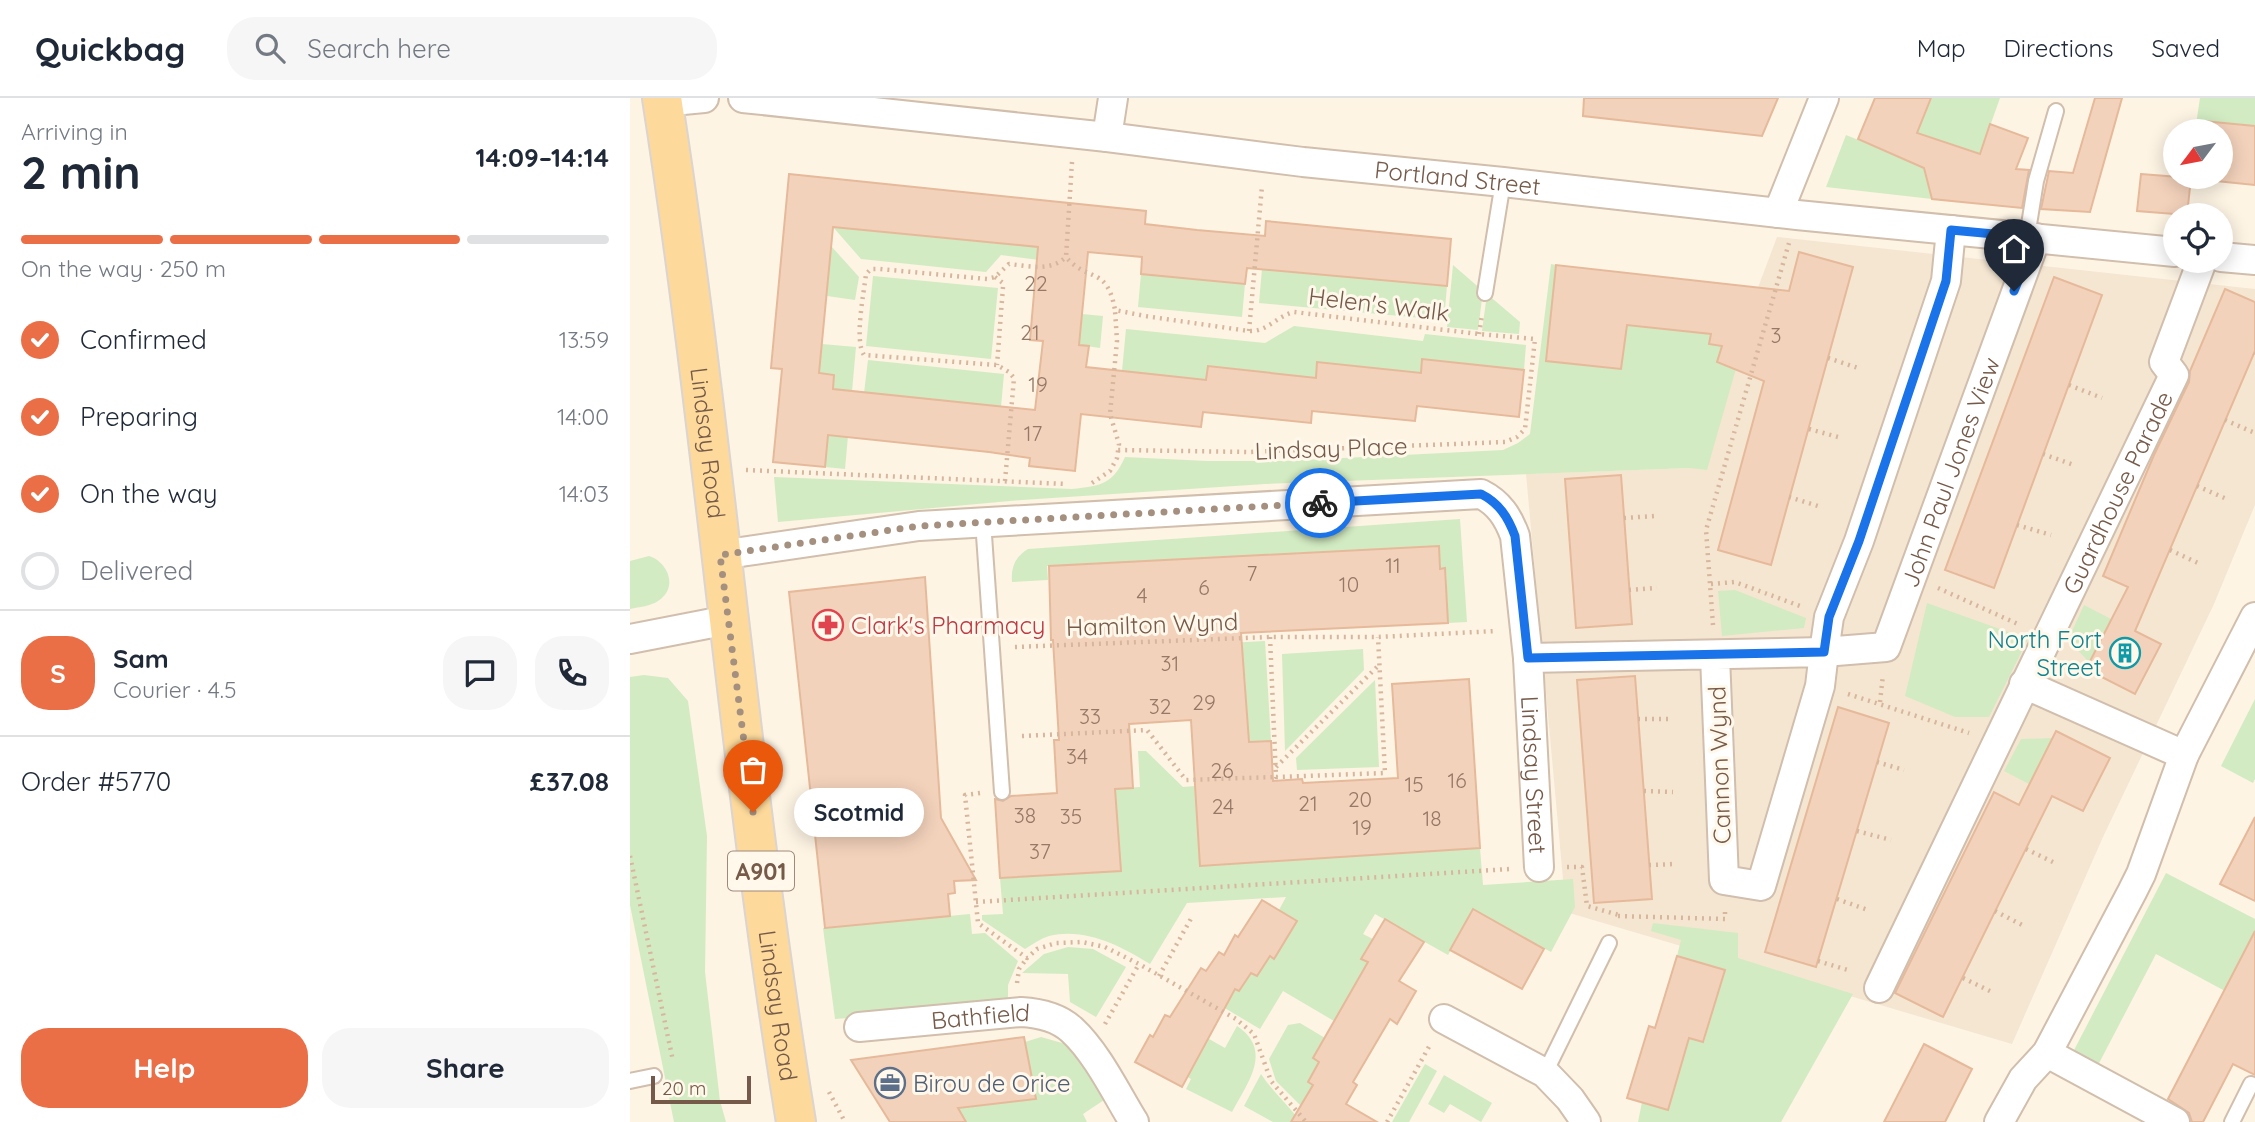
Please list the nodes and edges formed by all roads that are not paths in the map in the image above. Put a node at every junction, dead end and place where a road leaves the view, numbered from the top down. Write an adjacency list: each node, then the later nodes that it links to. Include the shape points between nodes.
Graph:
1 (704, 98): 5 (street)
2 (743, 98): 7 (street, Portland Street)
3 (1113, 98): 7 (street)
4 (1824, 98): 9 (street)
5 (662, 100): 18 (main road, Lindsay Road / A901, via 684,240)
6 (2056, 111): 11 (lane, via 2036,180)
7 (1107, 137): 8 (street, Portland Street)
8 (1503, 181): 9 (street, Portland Street); 16 (lane)
9 (1788, 214): 10 (street, Portland Street)
10 (1951, 230): 11 (street, Portland Street); 22 (street, via 1946,281 1829,617)
11 (2031, 237): 12 (street, Portland Street); 22 (street, John Paul Jones View, via 1886,648)
12 (2163, 251)
13 (2233, 258): 14 (street)
14 (2255, 260)
15 (2197, 273): 25 (street, Guardhouse Parade, via 2164,362 2174,375)
16 (1485, 293)
17 (983, 521): 18 (street, Lindsay Street); 24 (street, Lindsay Street, via 1481,494 1502,510 1515,536); 27 (lane)
18 (720, 555): 20 (main road, Lindsay Road / A901)
19 (2255, 617): 26 (street)
20 (728, 620): 21 (street); 38 (main road, Lindsay Road / A901)
21 (630, 639)
22 (1824, 652): 23 (street, John Paul Jones View); 23 (street, Cannon Wynd, via 1820,686 1761,886 1724,880)
23 (1715, 656): 24 (street, John Paul Jones View)
24 (1528, 658): 28 (street, Lindsay Street)
25 (2024, 684): 26 (street); 30 (street, Guardhouse Parade)
26 (2184, 754): 33 (street, via 2141,874)
27 (1002, 792)
28 (1539, 867)
29 (1609, 943): 34 (lane)
30 (1879, 988)
31 (1444, 1019): 34 (street)
32 (859, 1027): 39 (street, Bathfield, via 1021,1012 1055,1018 1072,1029 1089,1051)
33 (2047, 1053): 41 (street, via 2023,1079); 42 (street)
34 (1545, 1073): 40 (street)
35 (654, 1076): 36 (lane)
36 (630, 1081)
37 (2251, 1084): 43 (lane)
38 (796, 1122)
39 (1134, 1122)
40 (1586, 1122)
41 (1999, 1122)
42 (2175, 1122)
43 (2232, 1122)

